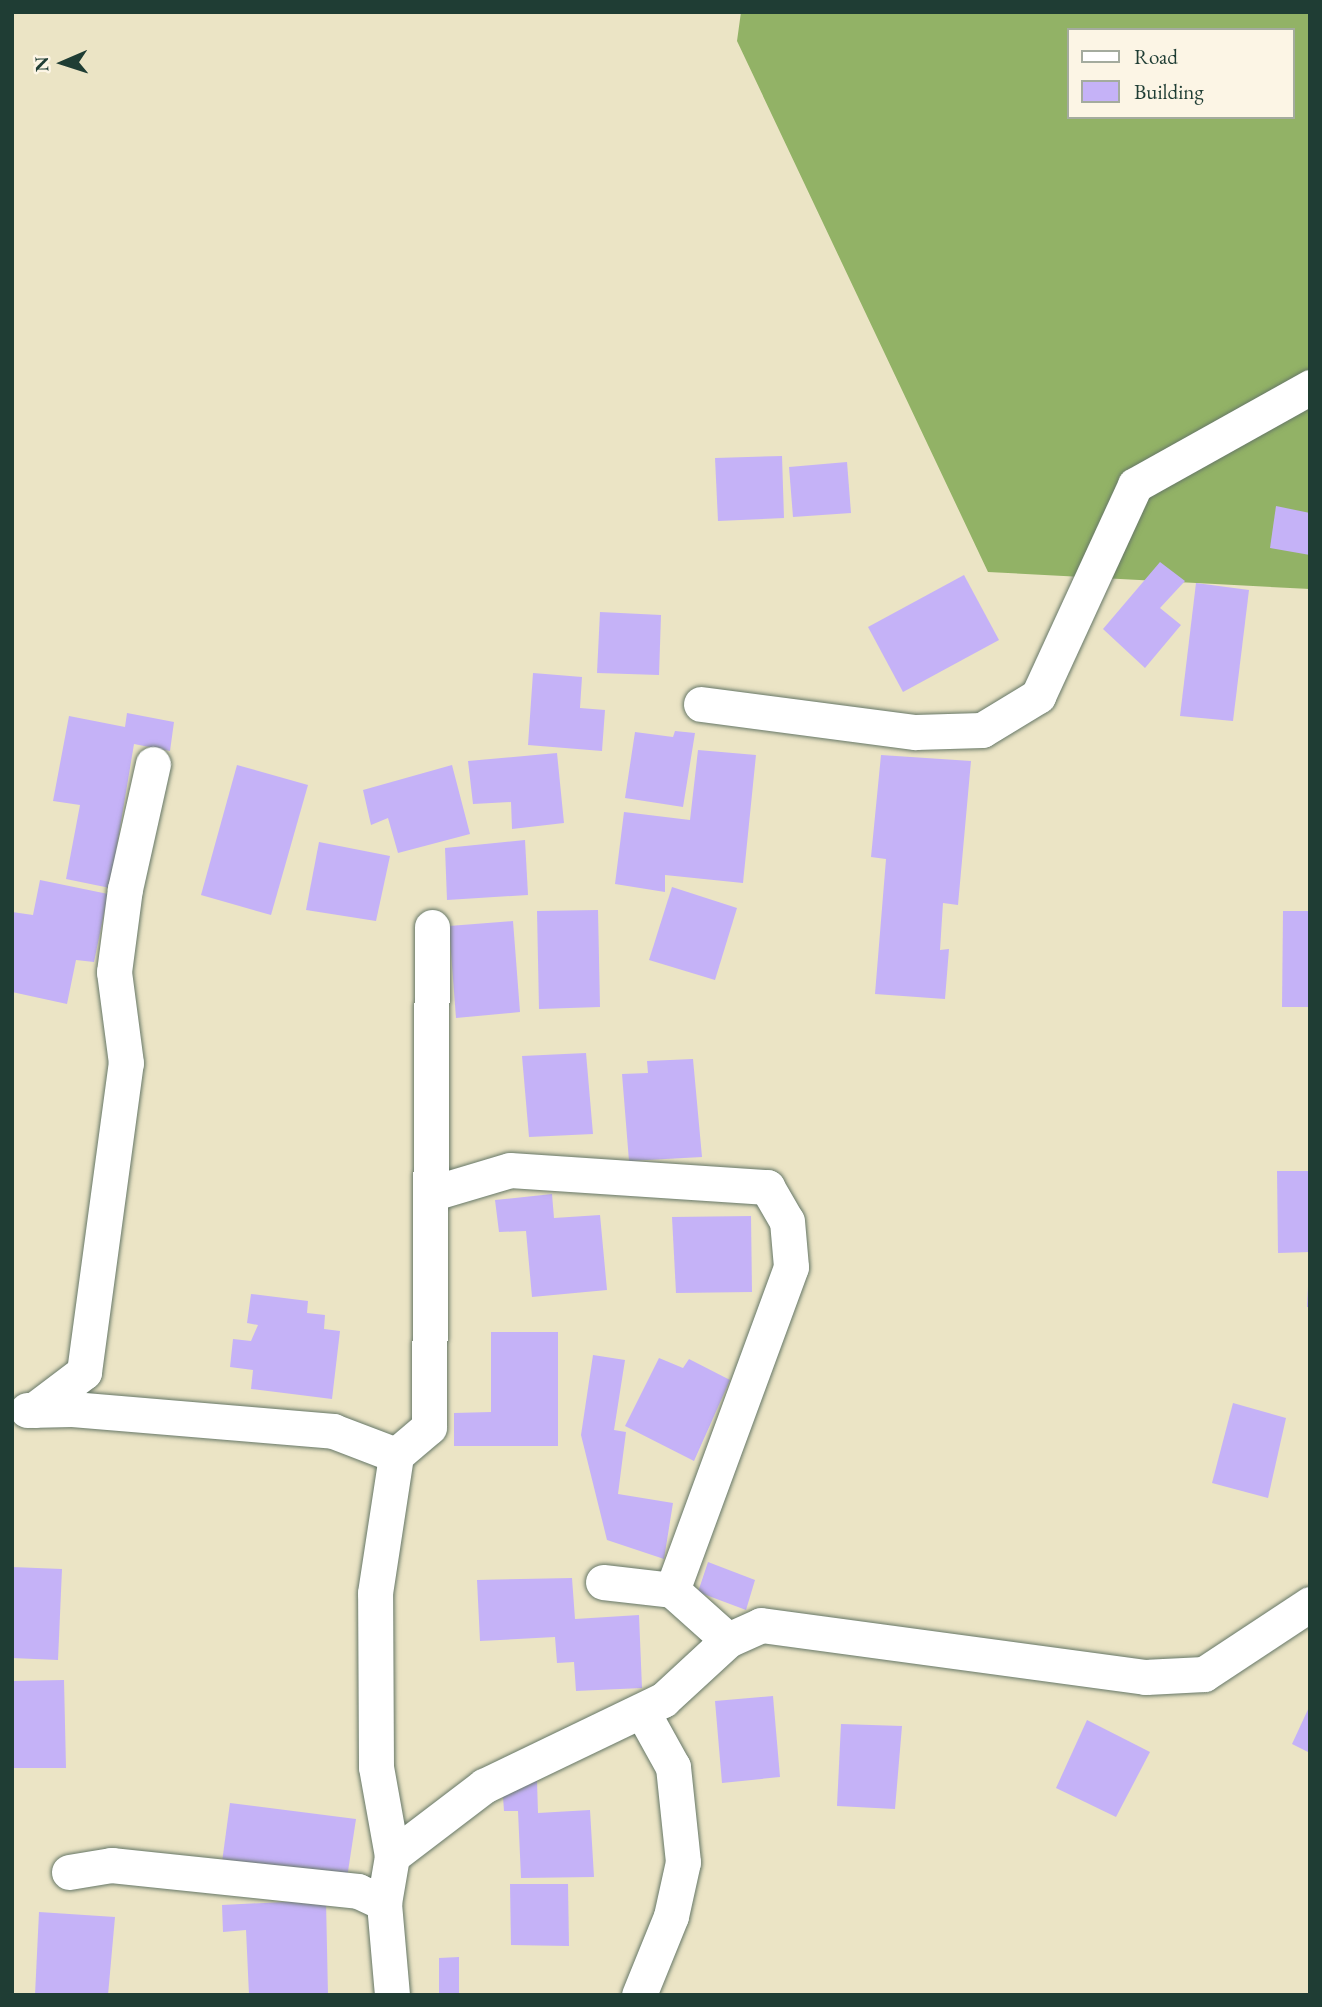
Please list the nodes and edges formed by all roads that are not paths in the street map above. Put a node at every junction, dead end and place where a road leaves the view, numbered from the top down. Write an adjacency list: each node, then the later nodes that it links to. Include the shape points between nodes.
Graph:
1 (1310, 387): 2 (street, via 1135,485 1038,696 982,730 915,732)
2 (701, 704)
3 (153, 764): 6 (street, via 125,889 114,972 126,1063 84,1372)
4 (432, 928): 5 (street)
5 (433, 1193): 7 (street, via 429,1427); 9 (street, via 510,1170 767,1187 787,1221 791,1267)
6 (23, 1410): 7 (street, via 72,1409 333,1432)
7 (396, 1455): 13 (street, via 375,1593 376,1767)
8 (603, 1582): 9 (street)
9 (671, 1590): 11 (street)
10 (1310, 1604): 11 (street, via 1205,1674 1145,1677 761,1625)
11 (727, 1640): 12 (street, via 663,1700)
12 (642, 1711): 13 (street, via 484,1786); 17 (street, via 673,1767 683,1862 671,1916)
13 (392, 1856): 15 (street)
14 (69, 1872): 15 (street, via 111,1865 358,1891)
15 (384, 1903): 16 (street)
16 (392, 1995)
17 (639, 1995)

